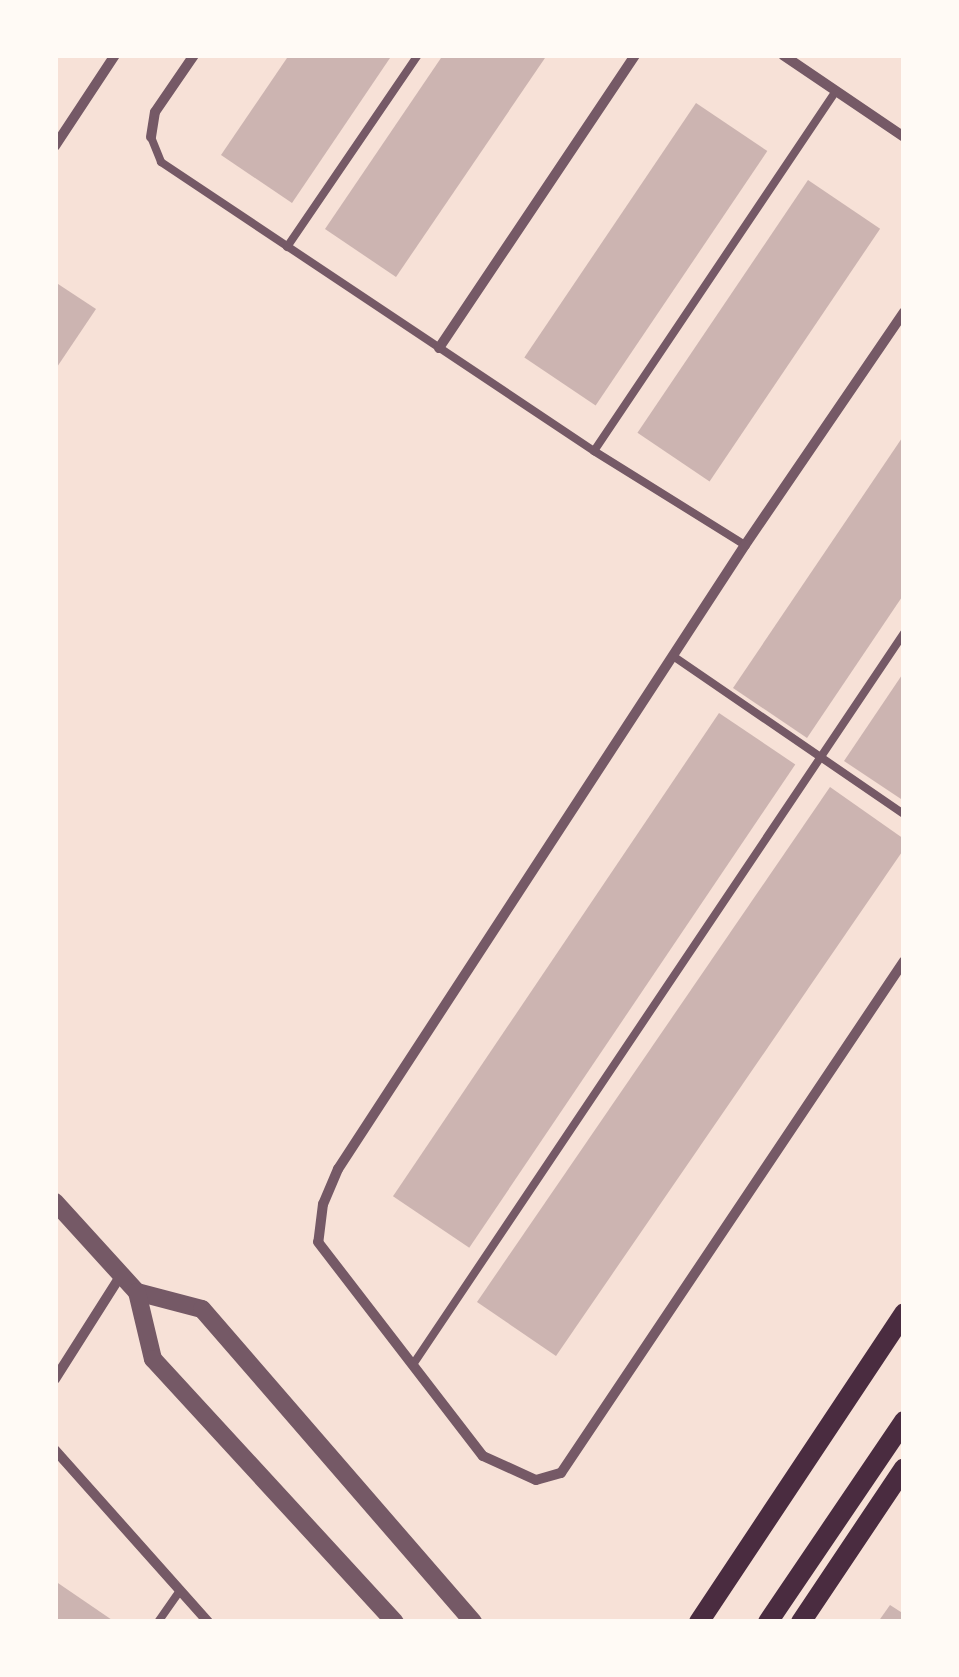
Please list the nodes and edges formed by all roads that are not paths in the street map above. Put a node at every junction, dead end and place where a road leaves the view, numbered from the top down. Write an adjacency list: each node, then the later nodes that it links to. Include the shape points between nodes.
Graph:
1 (115, 55): 9 (street)
2 (194, 55): 8 (street, via 155,112)
3 (418, 55): 10 (lane)
4 (635, 55): 12 (street)
5 (782, 55): 6 (street)
6 (836, 91): 7 (street); 13 (lane)
7 (904, 136)
8 (151, 137): 10 (lane, via 161,162)
9 (55, 146)
10 (287, 247): 12 (lane)
11 (904, 312): 14 (street)
12 (439, 348): 13 (lane)
13 (594, 451): 14 (lane)
14 (745, 545): 16 (street)
15 (904, 633): 17 (lane)
16 (673, 656): 17 (lane); 24 (street, via 338,1169 323,1204 318,1242)
17 (820, 757): 18 (lane); 24 (lane)
18 (904, 814)
19 (904, 961): 24 (street, via 561,1472 536,1480 483,1456)
20 (55, 1202): 21 (street)
21 (121, 1275): 22 (street); 25 (street)
22 (137, 1292): 33 (street, via 153,1359); 34 (street, via 202,1309)
23 (904, 1313): 30 (main road)
24 (414, 1363)
25 (55, 1379)
26 (904, 1421): 35 (main road)
27 (55, 1450): 29 (street)
28 (904, 1468): 36 (main road)
29 (180, 1591): 31 (lane); 32 (street)
30 (698, 1618)
31 (158, 1622)
32 (208, 1622)
33 (395, 1622)
34 (473, 1622)
35 (768, 1622)
36 (801, 1622)

